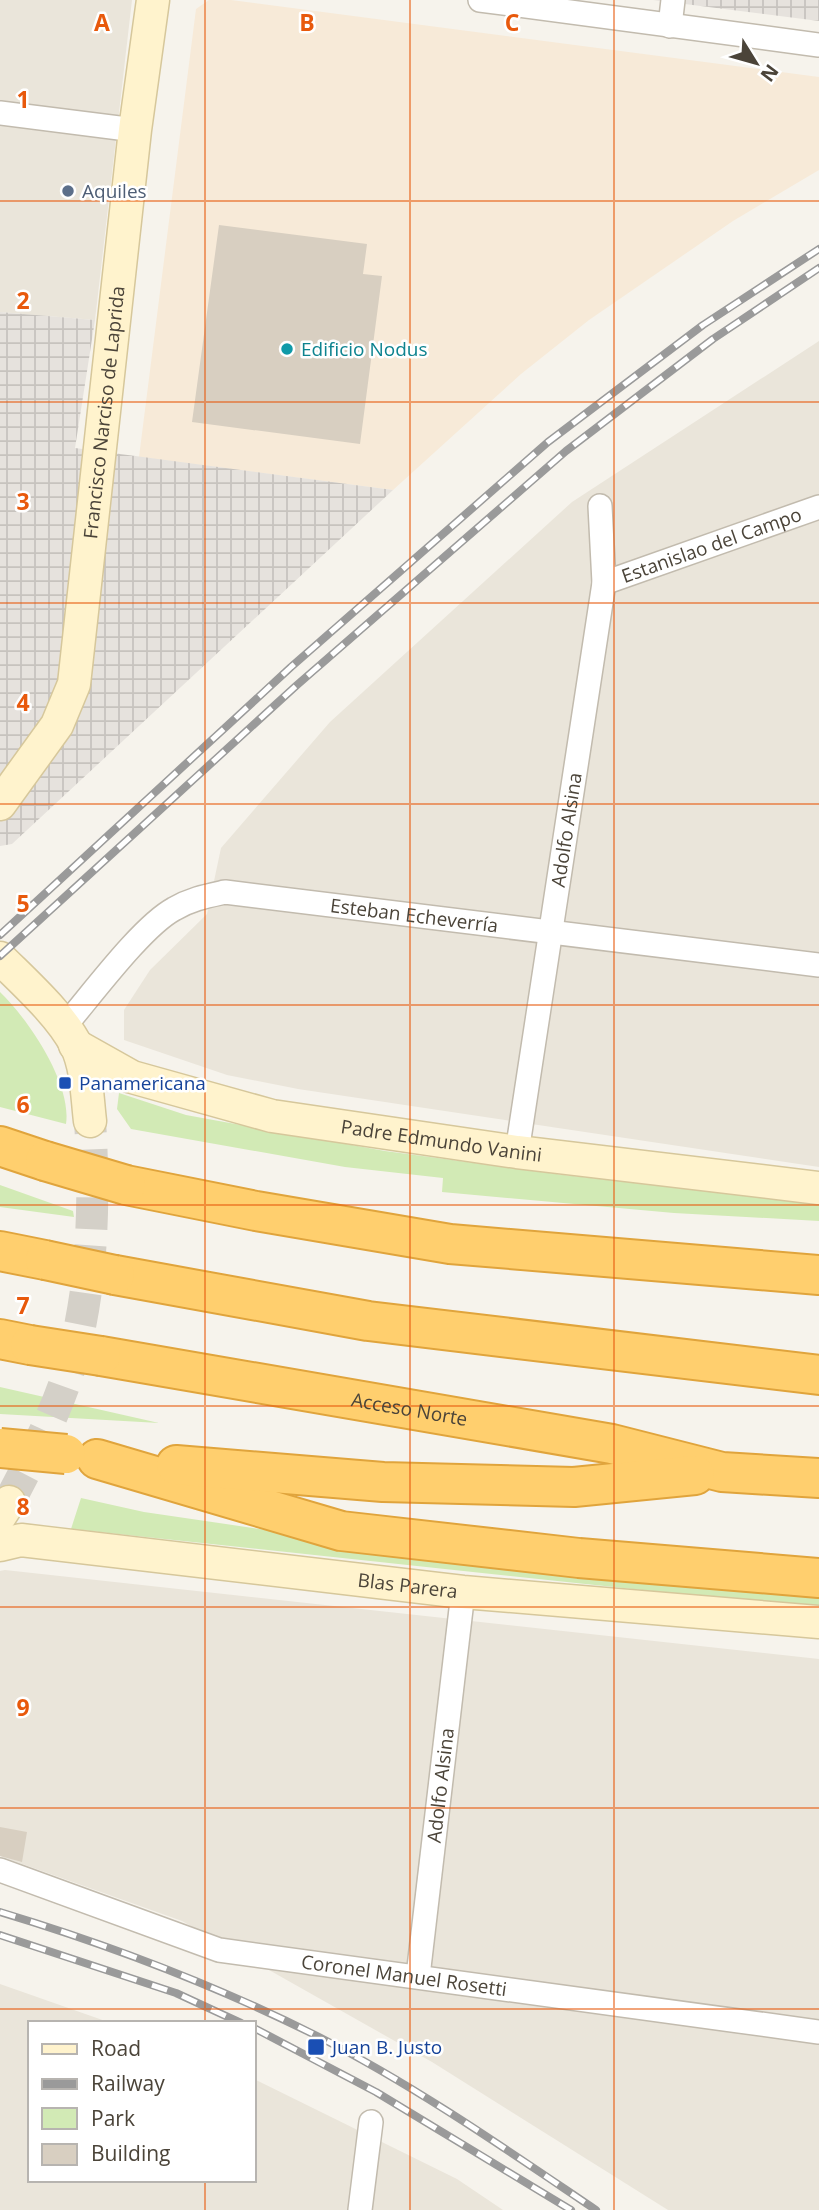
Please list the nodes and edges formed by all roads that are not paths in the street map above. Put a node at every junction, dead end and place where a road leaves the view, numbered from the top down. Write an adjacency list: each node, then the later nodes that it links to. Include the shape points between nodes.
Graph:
1 (153, 0): 7 (street, Francisco Narciso de Laprida)
2 (480, 0): 4 (street)
3 (673, 0): 4 (street)
4 (670, 26): 5 (street)
5 (819, 45)
6 (0, 113): 7 (street)
7 (135, 130): 11 (street, Francisco Narciso de Laprida, via 74,684 57,724)
8 (600, 506): 10 (street, Adolfo Alsina)
9 (819, 507): 10 (street, Estanislao del Campo)
10 (604, 583): 12 (street, Adolfo Alsina)
11 (0, 804)
12 (551, 933): 14 (street, Esteban Echeverría); 15 (street, Esteban Echeverría, via 255,895 225,892 198,897 171,910 144,934); 18 (street, Adolfo Alsina)
13 (0, 958): 15 (street)
14 (819, 965)
15 (69, 1037): 16 (street, via 85,1077); 18 (street, Padre Edmundo Vanini, via 132,1077 272,1116)
16 (90, 1121)
17 (0, 1146): 21 (highway, bridge, via 126,1185 450,1244)
18 (517, 1152): 19 (street, Padre Edmundo Vanini)
19 (819, 1188)
20 (0, 1251): 24 (highway, bridge, via 368,1321)
21 (819, 1275)
22 (15, 1342): 28 (highway, Acceso Norte, bridge, via 612,1444)
23 (819, 1366): 24 (highway)
24 (767, 1368): 25 (highway)
25 (819, 1375)
26 (0, 1448): 27 (highway, bridge)
27 (81, 1457): 28 (highway, via 383,1482 575,1487); 31 (highway, via 341,1531 579,1558)
28 (722, 1472): 29 (highway, Acceso Norte)
29 (819, 1478)
30 (0, 1545): 32 (street, Blas Parera, via 21,1540)
31 (819, 1578)
32 (463, 1592): 33 (street, Blas Parera); 35 (street, Adolfo Alsina)
33 (819, 1622)
34 (0, 1870): 35 (street, Coronel Manuel Rosetti, via 219,1950)
35 (418, 1976): 36 (street, Coronel Manuel Rosetti)
36 (819, 2032)
37 (370, 2122): 38 (street)
38 (360, 2210)

